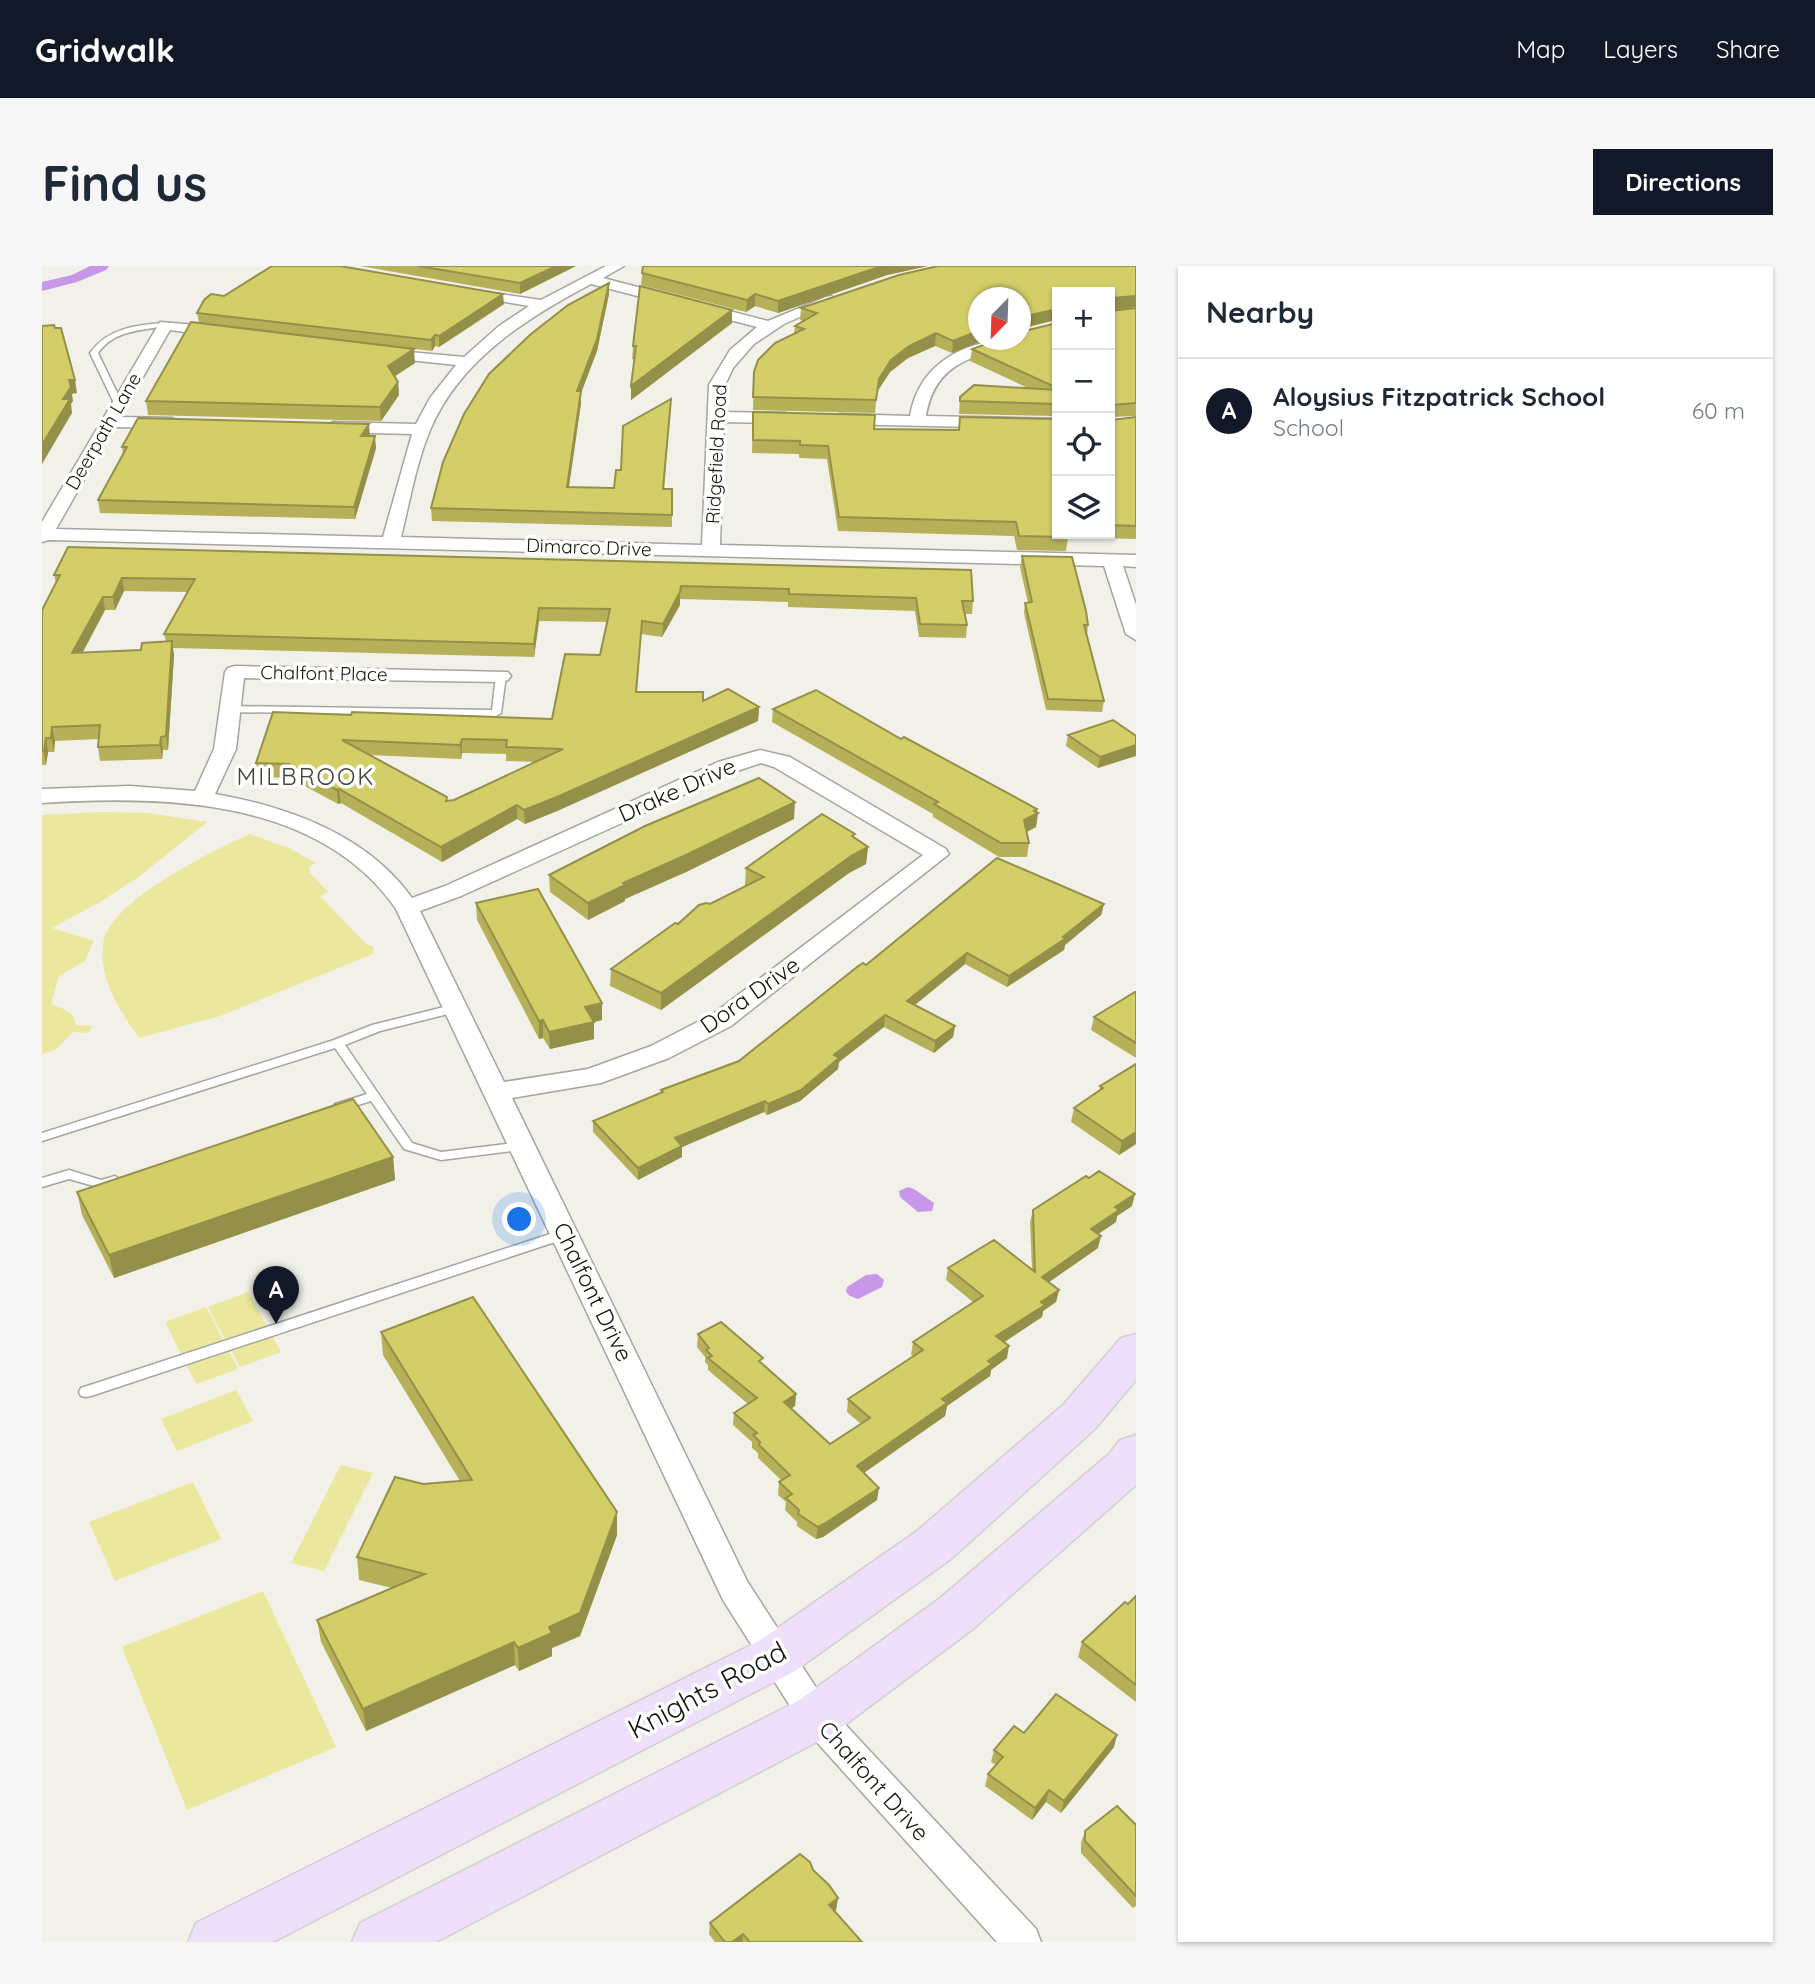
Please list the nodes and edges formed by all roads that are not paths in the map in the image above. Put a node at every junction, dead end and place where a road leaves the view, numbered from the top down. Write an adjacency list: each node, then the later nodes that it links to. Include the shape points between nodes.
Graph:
1 (617, 266): 2 (street)
2 (589, 279): 5 (street); 7 (street)
3 (450, 289): 5 (street)
4 (841, 297): 7 (street, Ridgefield Road)
5 (541, 304): 11 (street)
6 (165, 325): 8 (street); 12 (street, Deerpath Lane); 12 (lane, via 125,331 99,345 94,353)
7 (767, 325): 13 (street, Ridgefield Road, via 724,366 716,385)
8 (233, 334)
9 (370, 350): 11 (street)
10 (985, 350): 16 (street, via 945,364 926,381)
11 (466, 362): 21 (street)
12 (118, 403): 17 (street, Deerpath Lane)
13 (716, 417): 14 (street); 24 (street, Ridgefield Road)
14 (796, 418)
15 (823, 419): 16 (street)
16 (917, 421): 19 (street)
17 (107, 422): 18 (street); 22 (street, Deerpath Lane)
18 (189, 424)
19 (1052, 424)
20 (313, 426): 21 (street)
21 (422, 429): 23 (street)
22 (43, 535): 23 (street, Dimarco Drive)
23 (391, 541): 24 (street, Dimarco Drive)
24 (711, 550): 26 (street, Dimarco Drive)
25 (1136, 561): 26 (street, Dimarco Drive)
26 (1112, 562): 27 (street)
27 (1136, 634)
28 (501, 676): 29 (street, Chalfont Place, via 235,672); 29 (lane, via 496,713)
29 (230, 709): 31 (street, Chalfont Place, via 225,749)
30 (42, 796): 31 (street, Chalfont Drive, via 150,793)
31 (203, 797): 33 (street, Chalfont Drive, via 260,810 338,844 380,872)
32 (938, 854): 33 (street, Drake Drive, via 782,762 760,755); 36 (street, Dora Drive, via 722,1020 660,1052 592,1077)
33 (407, 908): 34 (street, Chalfont Drive)
34 (456, 1008): 35 (lane, via 376,1028); 36 (street, Chalfont Drive)
35 (338, 1043): 37 (lane); 39 (lane)
36 (497, 1092): 40 (street, Chalfont Drive)
37 (374, 1096): 38 (lane); 40 (lane, via 408,1146 441,1156)
38 (322, 1112)
39 (42, 1137)
40 (523, 1146): 43 (street, Chalfont Drive)
41 (127, 1176): 42 (lane, via 101,1184 69,1174)
42 (42, 1183)
43 (565, 1234): 45 (lane); 47 (street, Chalfont Drive, via 735,1590)
44 (1136, 1350): 47 (main road, Knights Road, via 1079,1417 934,1545)
45 (86, 1392)
46 (1136, 1453): 48 (main road, via 956,1614)
47 (777, 1656): 48 (street, Chalfont Drive); 49 (main road, Knights Road)
48 (816, 1717): 50 (main road); 51 (street, Chalfont Drive)
49 (216, 1942)
50 (380, 1942)
51 (1022, 1942)

